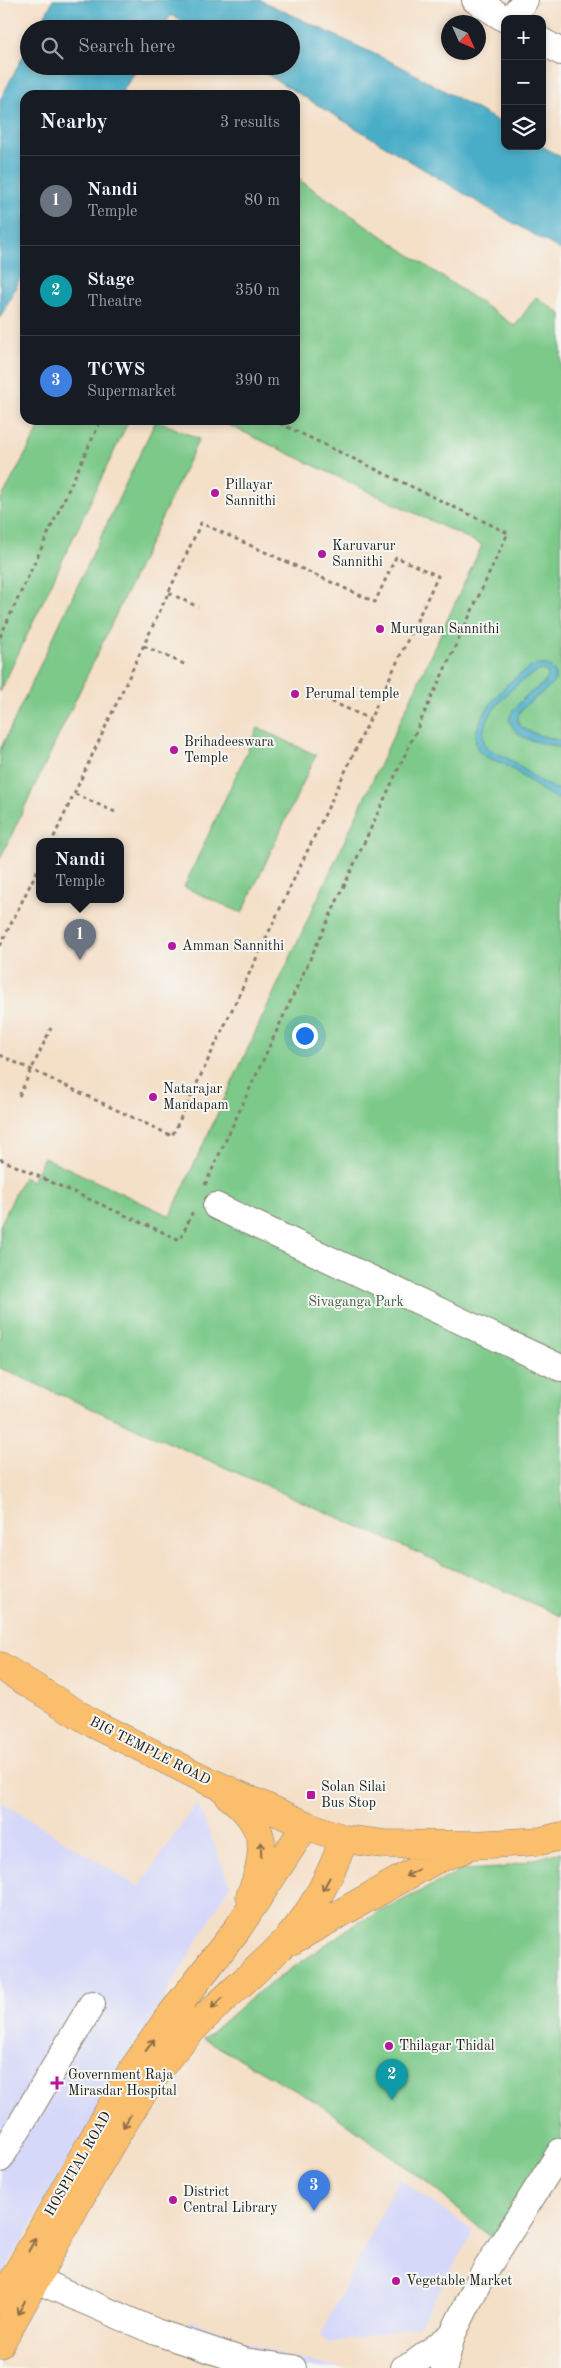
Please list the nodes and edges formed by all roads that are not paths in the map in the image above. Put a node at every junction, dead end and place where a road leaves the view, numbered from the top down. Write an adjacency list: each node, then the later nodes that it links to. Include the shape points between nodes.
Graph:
1 (475, 0): 4 (street)
2 (525, 0): 3 (street)
3 (514, 15)
4 (501, 16)
5 (546, 43): 6 (street)
6 (561, 52)
7 (206, 1198): 8 (street)
8 (561, 1368)
9 (0, 1666): 10 (main road, BIG TEMPLE ROAD, via 94,1724)
10 (208, 1781): 11 (main road, BIG TEMPLE ROAD); 15 (main road, one-way to 10, via 259,1874 262,1849 259,1828 248,1812)
11 (306, 1825): 13 (main road, BIG TEMPLE ROAD); 15 (main road)
12 (561, 1836): 14 (main road, via 540,1841)
13 (344, 1839): 14 (main road, BIG TEMPLE ROAD, via 384,1844); 16 (main road, one-way to 16, via 329,1878 314,1904)
14 (473, 1845): 16 (main road, one-way to 16, via 433,1861)
15 (238, 1928): 20 (main road, HOSPITAL ROAD, one-way to 15, via 131,2072)
16 (278, 1950): 20 (main road, HOSPITAL ROAD, one-way to 20, via 184,2038 134,2108 91,2181)
17 (92, 2004): 19 (street)
18 (561, 2151): 22 (street, via 480,2277)
19 (0, 2159)
20 (28, 2275): 21 (main road, HOSPITAL ROAD); 23 (main road, HOSPITAL ROAD, one-way to 23); 24 (street, via 156,2332)
21 (0, 2303)
22 (452, 2335): 26 (street); 27 (street)
23 (0, 2344)
24 (248, 2365): 25 (street)
25 (293, 2368)
26 (404, 2368)
27 (444, 2368)

